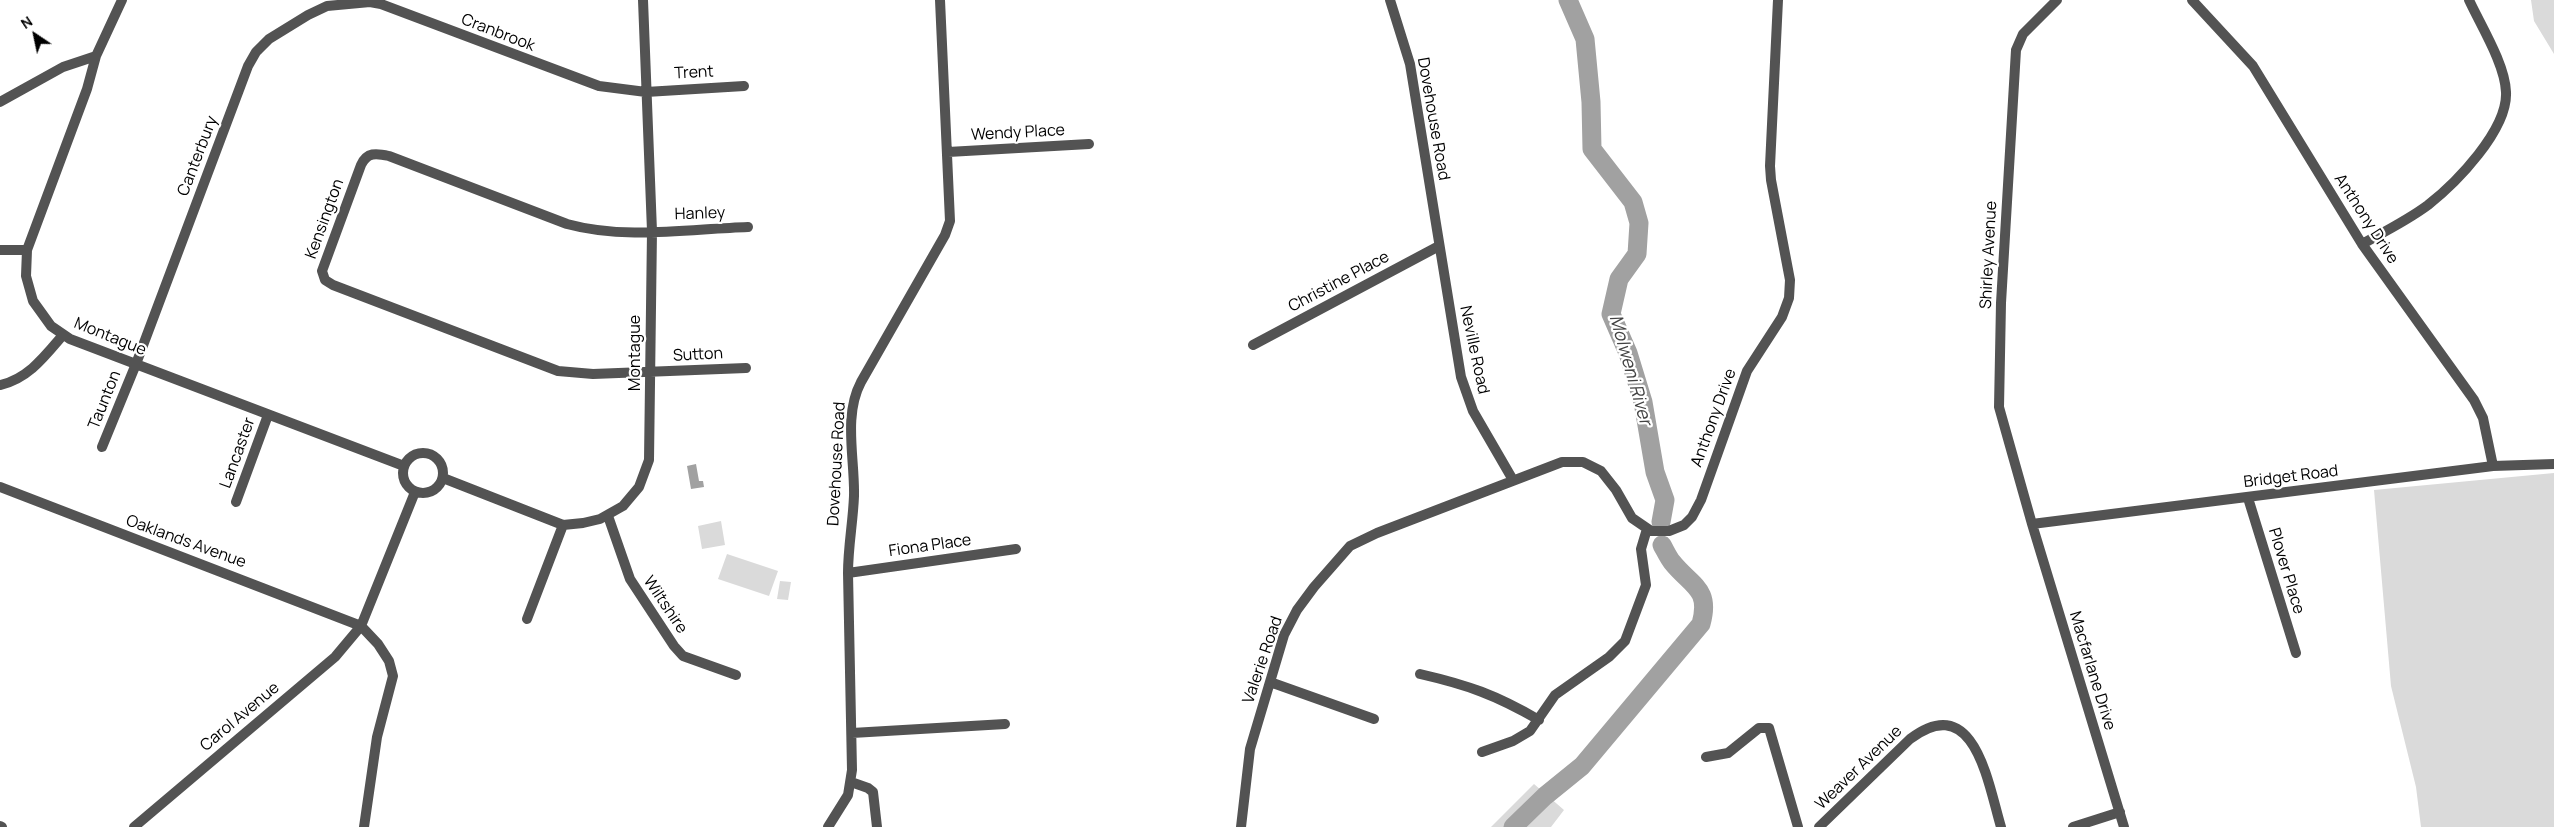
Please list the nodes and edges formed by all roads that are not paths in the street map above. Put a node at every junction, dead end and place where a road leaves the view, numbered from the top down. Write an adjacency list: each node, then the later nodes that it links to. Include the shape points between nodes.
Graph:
1 (122, 0): 10 (street, Montague)
2 (643, 0): 12 (street, Montague)
3 (940, 0): 15 (street, Dovehouse Road)
4 (1390, 0): 19 (street, Dovehouse Road, via 1410,64)
5 (1778, 0): 42 (street, Anthony Drive, via 1770,173 1790,280 1789,298 1782,317 1747,371 1692,517 1677,529 1663,532)
6 (2058, 0): 40 (street, Shirley Avenue, via 2023,34 2016,50 2002,303 1999,407)
7 (2192, 0): 18 (street, Anthony Drive, via 2253,66)
8 (2469, 0): 18 (street, via 2504,76 2506,94 2499,121 2482,149 2446,189 2427,205)
9 (340, 4): 12 (street, Cranbrook, via 381,4 599,86); 24 (street, Canterbury, via 327,6 282,30 262,45 252,58)
10 (96, 56): 13 (street, via 63,68); 21 (street, Montague)
11 (744, 86): 12 (street, Trent)
12 (646, 92): 17 (street, Montague)
13 (0, 102)
14 (1090, 144): 15 (street, Wendy Place)
15 (948, 152): 44 (street, Dovehouse Road, via 949,226 864,377 852,405 854,499 848,537)
16 (748, 227): 17 (street, Hanley)
17 (652, 231): 26 (street, Montague); 26 (street, Kensington, via 590,230 567,224 389,156 373,154 366,157 361,165 322,271 325,280 333,285 558,371 593,374)
18 (2362, 244): 32 (street, Anthony Drive, via 2474,400 2483,418)
19 (1439, 246): 23 (street, Christine Place); 34 (street, Neville Road, via 1458,365 1466,394)
20 (0, 250): 21 (street)
21 (27, 250): 22 (street, Montague, via 25,266 29,292 40,314)
22 (63, 335): 24 (street, Montague); 27 (street, via 26,374)
23 (1253, 345)
24 (136, 364): 28 (street, Montague); 29 (street, Taunton)
25 (746, 368): 26 (street, Sutton)
26 (650, 372): 39 (street, Montague, via 648,467 634,495)
27 (0, 386)
28 (268, 416): 31 (street, Montague); 38 (street, Lancaster)
29 (102, 447)
30 (2554, 464): 32 (street, Bridget Road)
31 (404, 466): 33 (street, via 407,460 419,453 432,455 441,464); 36 (street, via 402,472 406,484)
32 (2493, 466): 37 (street, Bridget Road)
33 (443, 478): 36 (street, via 435,489); 41 (street, Montague)
34 (1513, 480): 42 (street, via 1562,462 1587,463 1604,474 1632,518); 50 (street, Valerie Road, via 1350,546 1297,610 1284,635)
35 (0, 487): 46 (street, Oaklands Avenue)
36 (415, 492): 46 (street, Carol Avenue)
37 (2248, 498): 40 (street, Bridget Road); 47 (street, Plover Place)
38 (236, 502)
39 (608, 516): 41 (street, Montague, via 583,524); 49 (street, Wiltshire, via 630,579 674,646 683,656)
40 (2032, 524): 58 (street, Macfarlane Drive)
41 (563, 525): 45 (street)
42 (1647, 529): 52 (street, via 1641,549 1646,585 1625,641 1609,657 1555,695)
43 (1016, 549): 44 (street, Fiona Place)
44 (848, 573): 54 (street, Dovehouse Road)
45 (527, 619)
46 (361, 626): 59 (street, Carol Avenue, via 335,657); 60 (street, via 389,661 393,676 377,737)
47 (2296, 653)
48 (1420, 674): 52 (street, via 1469,686 1512,704)
49 (736, 675)
50 (1270, 682): 51 (street); 63 (street, Valerie Road, via 1250,749)
51 (1374, 719)
52 (1539, 720): 55 (street, via 1526,735)
53 (1005, 724): 54 (street)
54 (852, 732): 57 (street, Dovehouse Road)
55 (1482, 752)
56 (1706, 757): 64 (street, via 1728,753 1760,728 1768,728)
57 (851, 782): 61 (street, Dovehouse Road, via 841,808); 62 (street, via 868,788 874,794)
58 (2120, 812): 67 (street); 68 (street, Macfarlane Drive)
59 (134, 827)
60 (364, 827)
61 (828, 827)
62 (877, 827)
63 (1241, 827)
64 (1798, 827)
65 (1819, 827): 66 (street, Weaver Avenue, via 1910,738 1923,729 1944,724 1964,732 1977,749)
66 (2001, 827)
67 (2073, 827)
68 (2124, 827)

